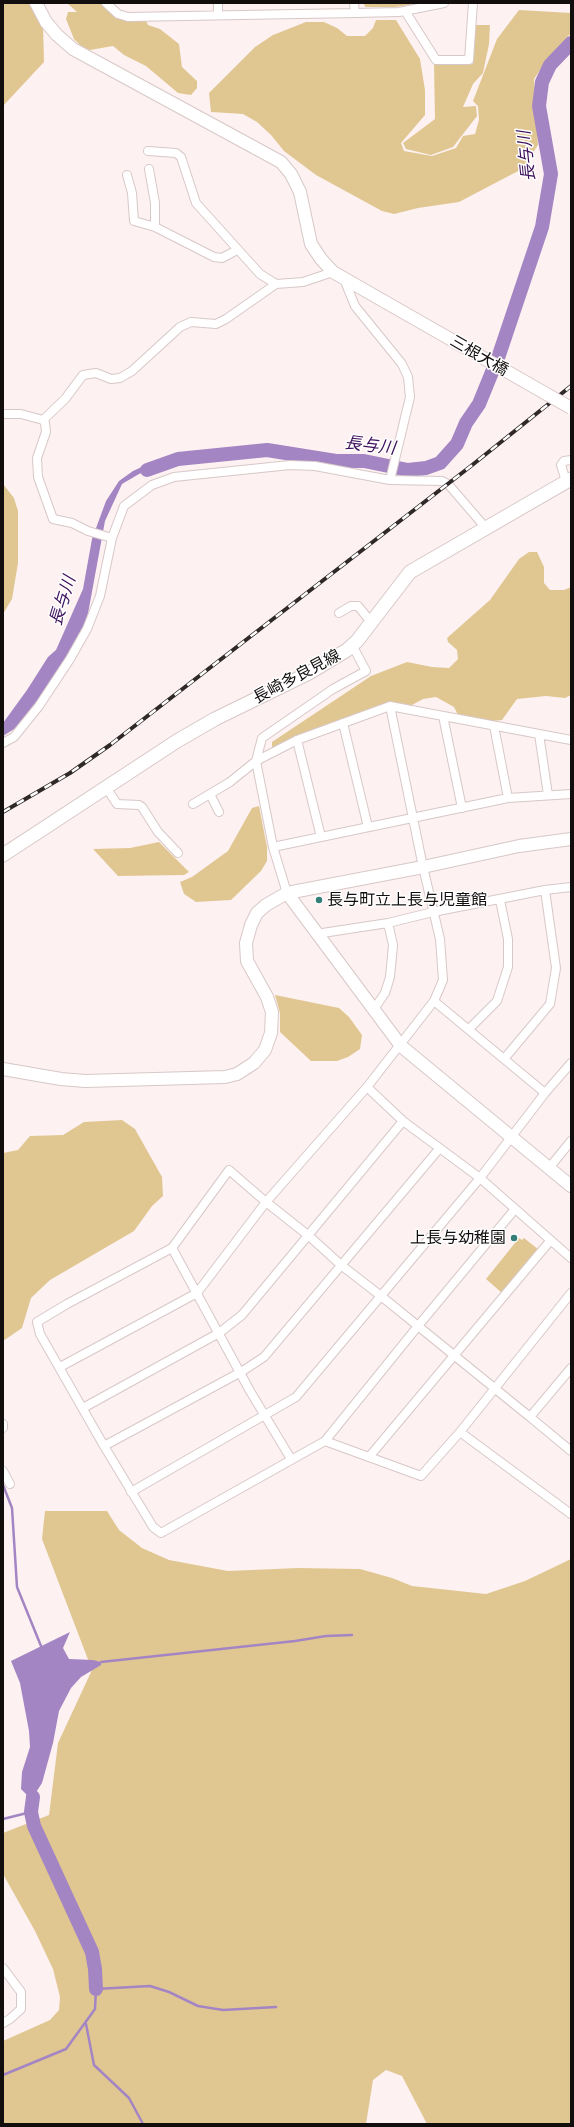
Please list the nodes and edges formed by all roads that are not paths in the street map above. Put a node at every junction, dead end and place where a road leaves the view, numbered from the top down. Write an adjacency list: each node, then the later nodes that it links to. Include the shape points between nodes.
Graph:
1 (36, 3): 15 (street, 三根大橋, via 57,36 73,49 281,162 291,174 300,192 311,244)
2 (106, 3): 9 (street, via 118,14 128,16)
3 (218, 3): 9 (street)
4 (354, 3): 8 (street)
5 (444, 3): 7 (street)
6 (473, 3): 7 (street, via 469,60 436,60)
7 (405, 11): 8 (street)
8 (354, 13): 9 (street)
9 (218, 15)
10 (148, 151): 14 (street, via 176,153 181,156 196,203)
11 (149, 169): 13 (street)
12 (126, 175): 13 (street, via 132,193 134,220)
13 (156, 226): 14 (street, via 214,257 222,258)
14 (237, 250): 17 (street, via 260,274)
15 (333, 272): 16 (street, 三根大橋); 17 (street, via 303,282)
16 (344, 279): 18 (street, 三根大橋, bridge); 22 (street, via 355,306 402,364 408,377 410,397)
17 (276, 284): 20 (street, via 221,322 191,322 180,327 132,371 120,378 111,379 96,374 83,375 65,399)
18 (571, 408)
19 (3, 414): 20 (street, via 21,414)
20 (42, 420): 25 (street, via 46,432 37,458 38,477 53,519 72,523)
21 (571, 460): 23 (street, via 564,461 561,465)
22 (390, 478): 24 (street, via 432,480 448,484); 25 (street, via 315,466 290,465 174,478 152,485 124,506)
23 (569, 480): 24 (main road, 長崎多良見線)
24 (485, 527): 27 (main road, 長崎多良見線, via 410,572)
25 (111, 538): 36 (street, via 100,596 87,629 39,706 14,737)
26 (340, 613): 27 (street, via 351,606 358,606)
27 (371, 622): 28 (main road, 長崎多良見線)
28 (352, 645): 37 (street, via 366,670 333,689 262,738); 38 (main road, 長崎多良見線, via 309,673 190,734)
29 (390, 706): 30 (street); 31 (street); 46 (street)
30 (443, 716): 32 (street); 44 (street)
31 (344, 723): 34 (street); 47 (street)
32 (494, 726): 33 (street); 42 (street)
33 (539, 734): 35 (street); 41 (street)
34 (297, 740): 37 (street); 48 (street)
35 (571, 740)
36 (3, 743)
37 (256, 761): 39 (street); 50 (street)
38 (106, 787): 51 (street, via 117,804 142,807 158,832); 52 (main road, 長崎多良見線)
39 (210, 794): 43 (street); 45 (street)
40 (571, 794): 41 (street)
41 (548, 795): 42 (street)
42 (508, 798): 44 (street)
43 (193, 804)
44 (462, 808): 46 (street)
45 (219, 812)
46 (413, 818): 47 (street); 53 (street)
47 (368, 827): 48 (street)
48 (321, 837): 50 (street)
49 (571, 839): 53 (street, via 519,846)
50 (273, 847): 56 (street)
51 (178, 853)
52 (3, 855)
53 (423, 867): 56 (street); 58 (street)
54 (571, 887): 55 (street)
55 (545, 890): 57 (street); 65 (street, via 556,968 550,1004)
56 (286, 893): 60 (street); 67 (street, via 257,913 248,935 247,961 267,997 272,1012 265,1050 245,1070 225,1077 85,1081)
57 (500, 900): 58 (street); 63 (street, via 508,938 508,967 497,1001)
58 (433, 912): 59 (street); 61 (street, via 443,956 443,980)
59 (388, 923): 60 (street); 62 (street, via 393,945 390,977 385,993)
60 (316, 934): 62 (street)
61 (434, 1001): 63 (street); 64 (street)
62 (374, 1010): 64 (street)
63 (469, 1029): 65 (street)
64 (401, 1046): 68 (street); 71 (street)
65 (504, 1060): 69 (street)
66 (571, 1063): 69 (street)
67 (3, 1069)
68 (367, 1087): 70 (street); 77 (street)
69 (545, 1093): 71 (street)
70 (403, 1121): 73 (street); 79 (street)
71 (511, 1137): 74 (street); 75 (street)
72 (571, 1141): 74 (street)
73 (439, 1149): 75 (street); 83 (street)
74 (550, 1168): 76 (street)
75 (480, 1178): 78 (street); 86 (street)
76 (571, 1186)
77 (266, 1202): 79 (street); 81 (street, via 229,1170); 85 (street)
78 (515, 1209): 80 (street); 87 (street)
79 (309, 1236): 83 (street); 88 (street, via 242,1315)
80 (550, 1241): 82 (street); 89 (street)
81 (172, 1248): 85 (street); 90 (street, via 37,1322 40,1334)
82 (571, 1258)
83 (341, 1265): 86 (street); 92 (street, via 264,1357)
84 (571, 1292): 93 (street)
85 (197, 1293): 88 (street); 90 (street)
86 (381, 1296): 87 (street); 95 (street, via 296,1397)
87 (418, 1326): 89 (street); 100 (street)
88 (219, 1333): 92 (street); 94 (street)
89 (454, 1355): 93 (street); 103 (street)
90 (60, 1367): 94 (street)
91 (571, 1368): 96 (street)
92 (241, 1372): 95 (street); 101 (street)
93 (494, 1388): 96 (street); 99 (street)
94 (83, 1408): 101 (street)
95 (264, 1415): 104 (street); 107 (street)
96 (530, 1416): 102 (street)
97 (3, 1424): 98 (street)
98 (3, 1428)
99 (460, 1432): 103 (street, via 421,1476); 108 (street)
100 (325, 1441): 103 (street); 104 (street)
101 (104, 1446): 107 (street)
102 (570, 1449)
103 (369, 1457)
104 (291, 1459): 107 (street, via 161,1533 153,1527)
105 (3, 1471): 106 (street)
106 (10, 1484)
107 (131, 1492)
108 (571, 1514)
109 (3, 1968): 110 (street, via 21,1992 21,2009)
110 (3, 2023)

